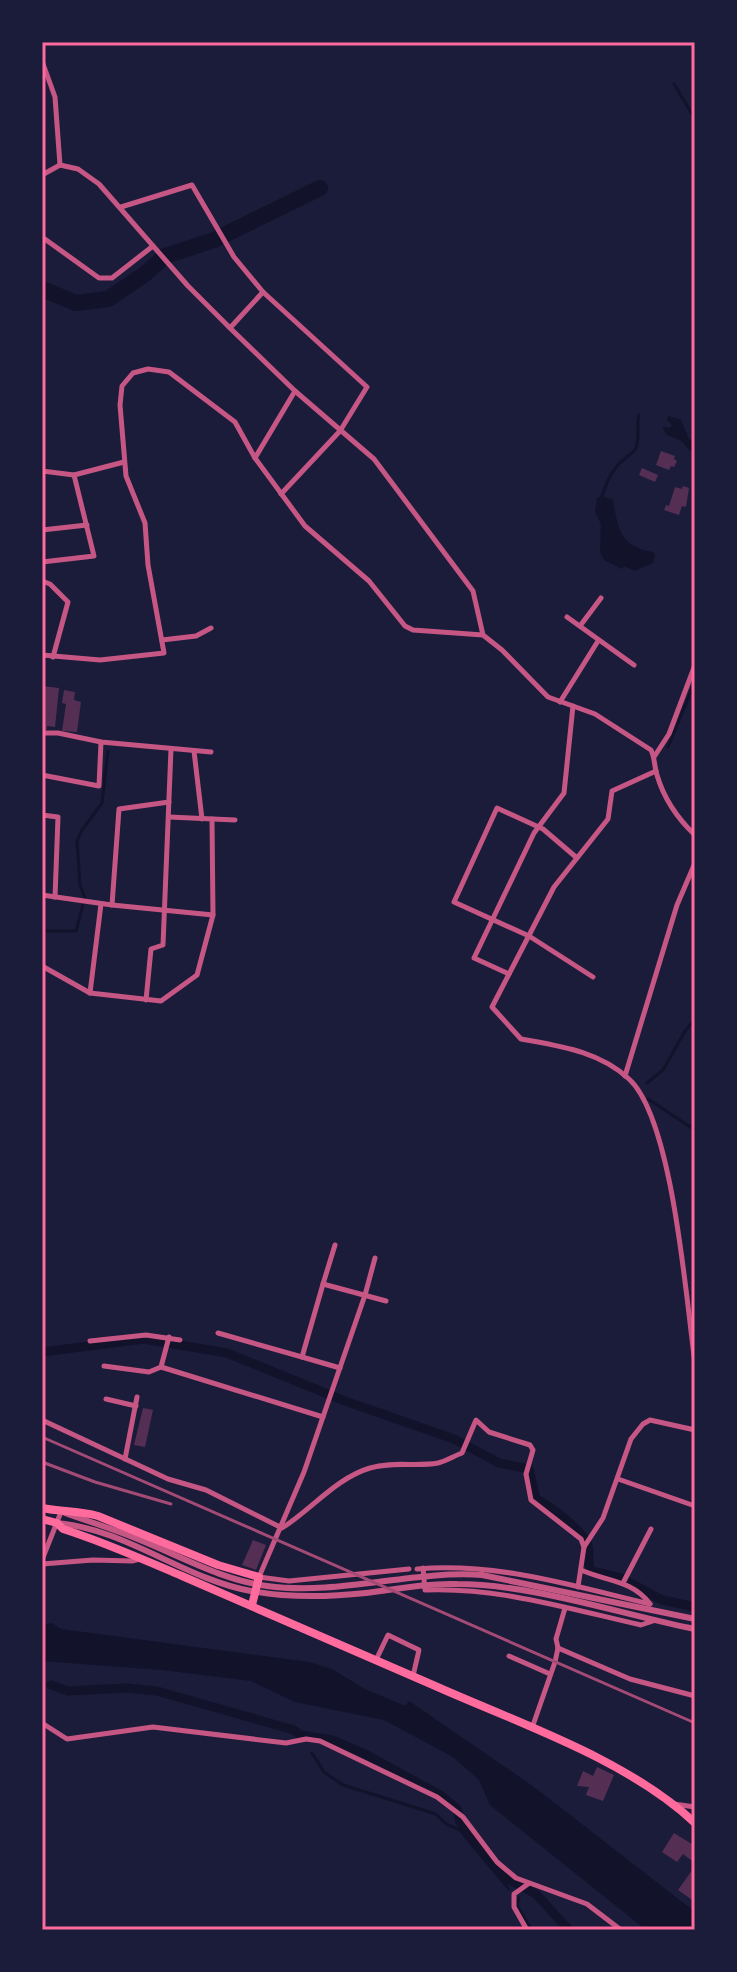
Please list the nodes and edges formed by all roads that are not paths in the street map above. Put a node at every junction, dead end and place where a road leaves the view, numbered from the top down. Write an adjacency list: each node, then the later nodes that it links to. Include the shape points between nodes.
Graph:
1 (42, 61): 2 (street, via 55,97)
2 (60, 165): 3 (street); 4 (street, via 78,169)
3 (42, 175)
4 (121, 207): 6 (street); 7 (street, via 192,185 234,257)
5 (42, 237): 6 (street, via 99,278 112,278)
6 (153, 246): 8 (street)
7 (263, 292): 8 (street); 10 (street, via 367,387)
8 (230, 328): 9 (street)
9 (295, 391): 10 (street); 11 (street)
10 (340, 431): 15 (street); 24 (street, via 374,459 473,591)
11 (255, 458): 12 (street, via 235,422 169,372 148,369 133,373 122,386); 15 (street)
12 (124, 462): 14 (street); 25 (street, via 145,523)
13 (42, 471): 14 (street)
14 (74, 475): 16 (street)
15 (281, 494): 24 (street, via 305,526 369,581 405,626)
16 (87, 525): 17 (street); 18 (street, via 94,556)
17 (42, 530)
18 (42, 562)
19 (42, 580): 28 (street, via 68,602)
20 (601, 598): 22 (street)
21 (567, 617): 22 (street)
22 (580, 626): 26 (street)
23 (211, 628): 25 (street, via 196,636)
24 (483, 635): 31 (street, via 542,693)
25 (162, 640): 28 (street, via 164,653 100,660)
26 (598, 641): 29 (street); 31 (street)
27 (42, 655): 28 (street)
28 (53, 657)
29 (634, 665)
30 (695, 665): 38 (street, via 669,734)
31 (560, 702): 32 (street)
32 (573, 706): 38 (street, via 612,724); 47 (street, via 564,793)
33 (42, 733): 34 (street)
34 (101, 742): 35 (street); 40 (street, via 99,786)
35 (171, 749): 36 (street); 41 (street)
36 (194, 751): 37 (street); 44 (street)
37 (211, 752)
38 (654, 757): 39 (street)
39 (656, 771): 48 (street, via 671,809); 49 (street, via 612,791 608,819)
40 (42, 775)
41 (169, 802): 43 (street); 54 (street, via 119,809)
42 (42, 815): 52 (street, via 58,817)
43 (169, 817): 44 (street); 55 (street)
44 (202, 819): 45 (street)
45 (212, 819): 46 (street); 56 (street)
46 (235, 820)
47 (538, 827): 49 (street); 57 (street); 57 (street, via 497,808 454,902)
48 (695, 835)
49 (577, 858): 58 (street, via 554,887)
50 (695, 863): 64 (street)
51 (42, 895): 52 (street)
52 (55, 897): 53 (street)
53 (101, 904): 54 (street); 62 (street)
54 (112, 905): 55 (street)
55 (165, 911): 56 (street); 63 (street, via 163,945 151,949)
56 (213, 915): 63 (street, via 197,975 161,1001)
57 (491, 919): 58 (street); 60 (street, via 474,958)
58 (529, 936): 60 (street); 61 (street)
59 (42, 966): 62 (street)
60 (509, 974): 64 (street, via 492,1007 521,1039 585,1053)
61 (593, 977)
62 (90, 993): 63 (street)
63 (146, 1000)
64 (625, 1076): 75 (street, via 648,1106 664,1156)
65 (335, 1245): 67 (street)
66 (375, 1258): 68 (street)
67 (323, 1284): 68 (street); 74 (street)
68 (365, 1295): 69 (street); 78 (street)
69 (386, 1301)
70 (218, 1333): 74 (street)
71 (169, 1337): 72 (street); 73 (street); 77 (street)
72 (180, 1340)
73 (90, 1341)
74 (302, 1357): 78 (street)
75 (695, 1363)
76 (104, 1366): 77 (street, via 149,1372)
77 (161, 1367): 82 (street)
78 (340, 1368): 82 (street)
79 (137, 1397): 81 (street)
80 (106, 1399): 81 (street)
81 (136, 1406): 85 (street)
82 (323, 1417): 92 (street)
83 (42, 1420): 85 (street)
84 (695, 1430): 86 (street, via 655,1421 643,1424 631,1439)
85 (125, 1459): 92 (street, via 206,1490)
86 (618, 1479): 87 (street); 94 (street, via 603,1518)
87 (695, 1506)
88 (42, 1508): 89 (highway)
89 (61, 1512): 91 (street); 99 (highway, via 79,1510 107,1519); 100 (street, via 140,1540)
90 (42, 1519): 91 (highway)
91 (57, 1523): 95 (highway); 96 (street); 100 (street)
92 (279, 1527): 94 (street, via 366,1469 439,1463 462,1453 476,1420 489,1432 530,1445 526,1474 531,1500); 99 (street)
93 (651, 1529): 101 (street)
94 (584, 1547): 98 (street)
95 (141, 1558): 96 (street); 103 (highway)
96 (42, 1562)
97 (406, 1570): 99 (street, via 314,1580)
98 (581, 1570): 101 (street); 102 (street)
99 (259, 1577): 103 (highway)
100 (220, 1579): 104 (street, via 288,1588 458,1573); 107 (street, via 248,1590 295,1596 482,1585)
101 (623, 1583): 104 (street)
102 (578, 1587): 104 (street); 105 (street, via 500,1570 420,1569 425,1590 484,1592)
103 (252, 1605): 111 (highway)
104 (652, 1607): 106 (street)
105 (565, 1608): 107 (street, via 641,1625); 109 (street)
106 (695, 1619)
107 (653, 1621): 108 (street)
108 (695, 1629)
109 (558, 1648): 112 (street); 114 (street, via 630,1679)
110 (509, 1656): 112 (street)
111 (376, 1660): 113 (highway); 113 (street, via 388,1635 419,1650)
112 (550, 1674): 116 (street)
113 (413, 1676): 116 (highway)
114 (695, 1696)
115 (42, 1723): 120 (street, via 67,1739 153,1727 286,1743 320,1741 437,1797 463,1817 497,1862)
116 (532, 1729): 117 (highway, via 641,1781)
117 (674, 1804): 118 (street); 119 (highway)
118 (695, 1807)
119 (695, 1823)
120 (526, 1885): 121 (street, via 514,1894 514,1907); 122 (street, via 587,1904)
121 (527, 1930)
122 (621, 1930)

